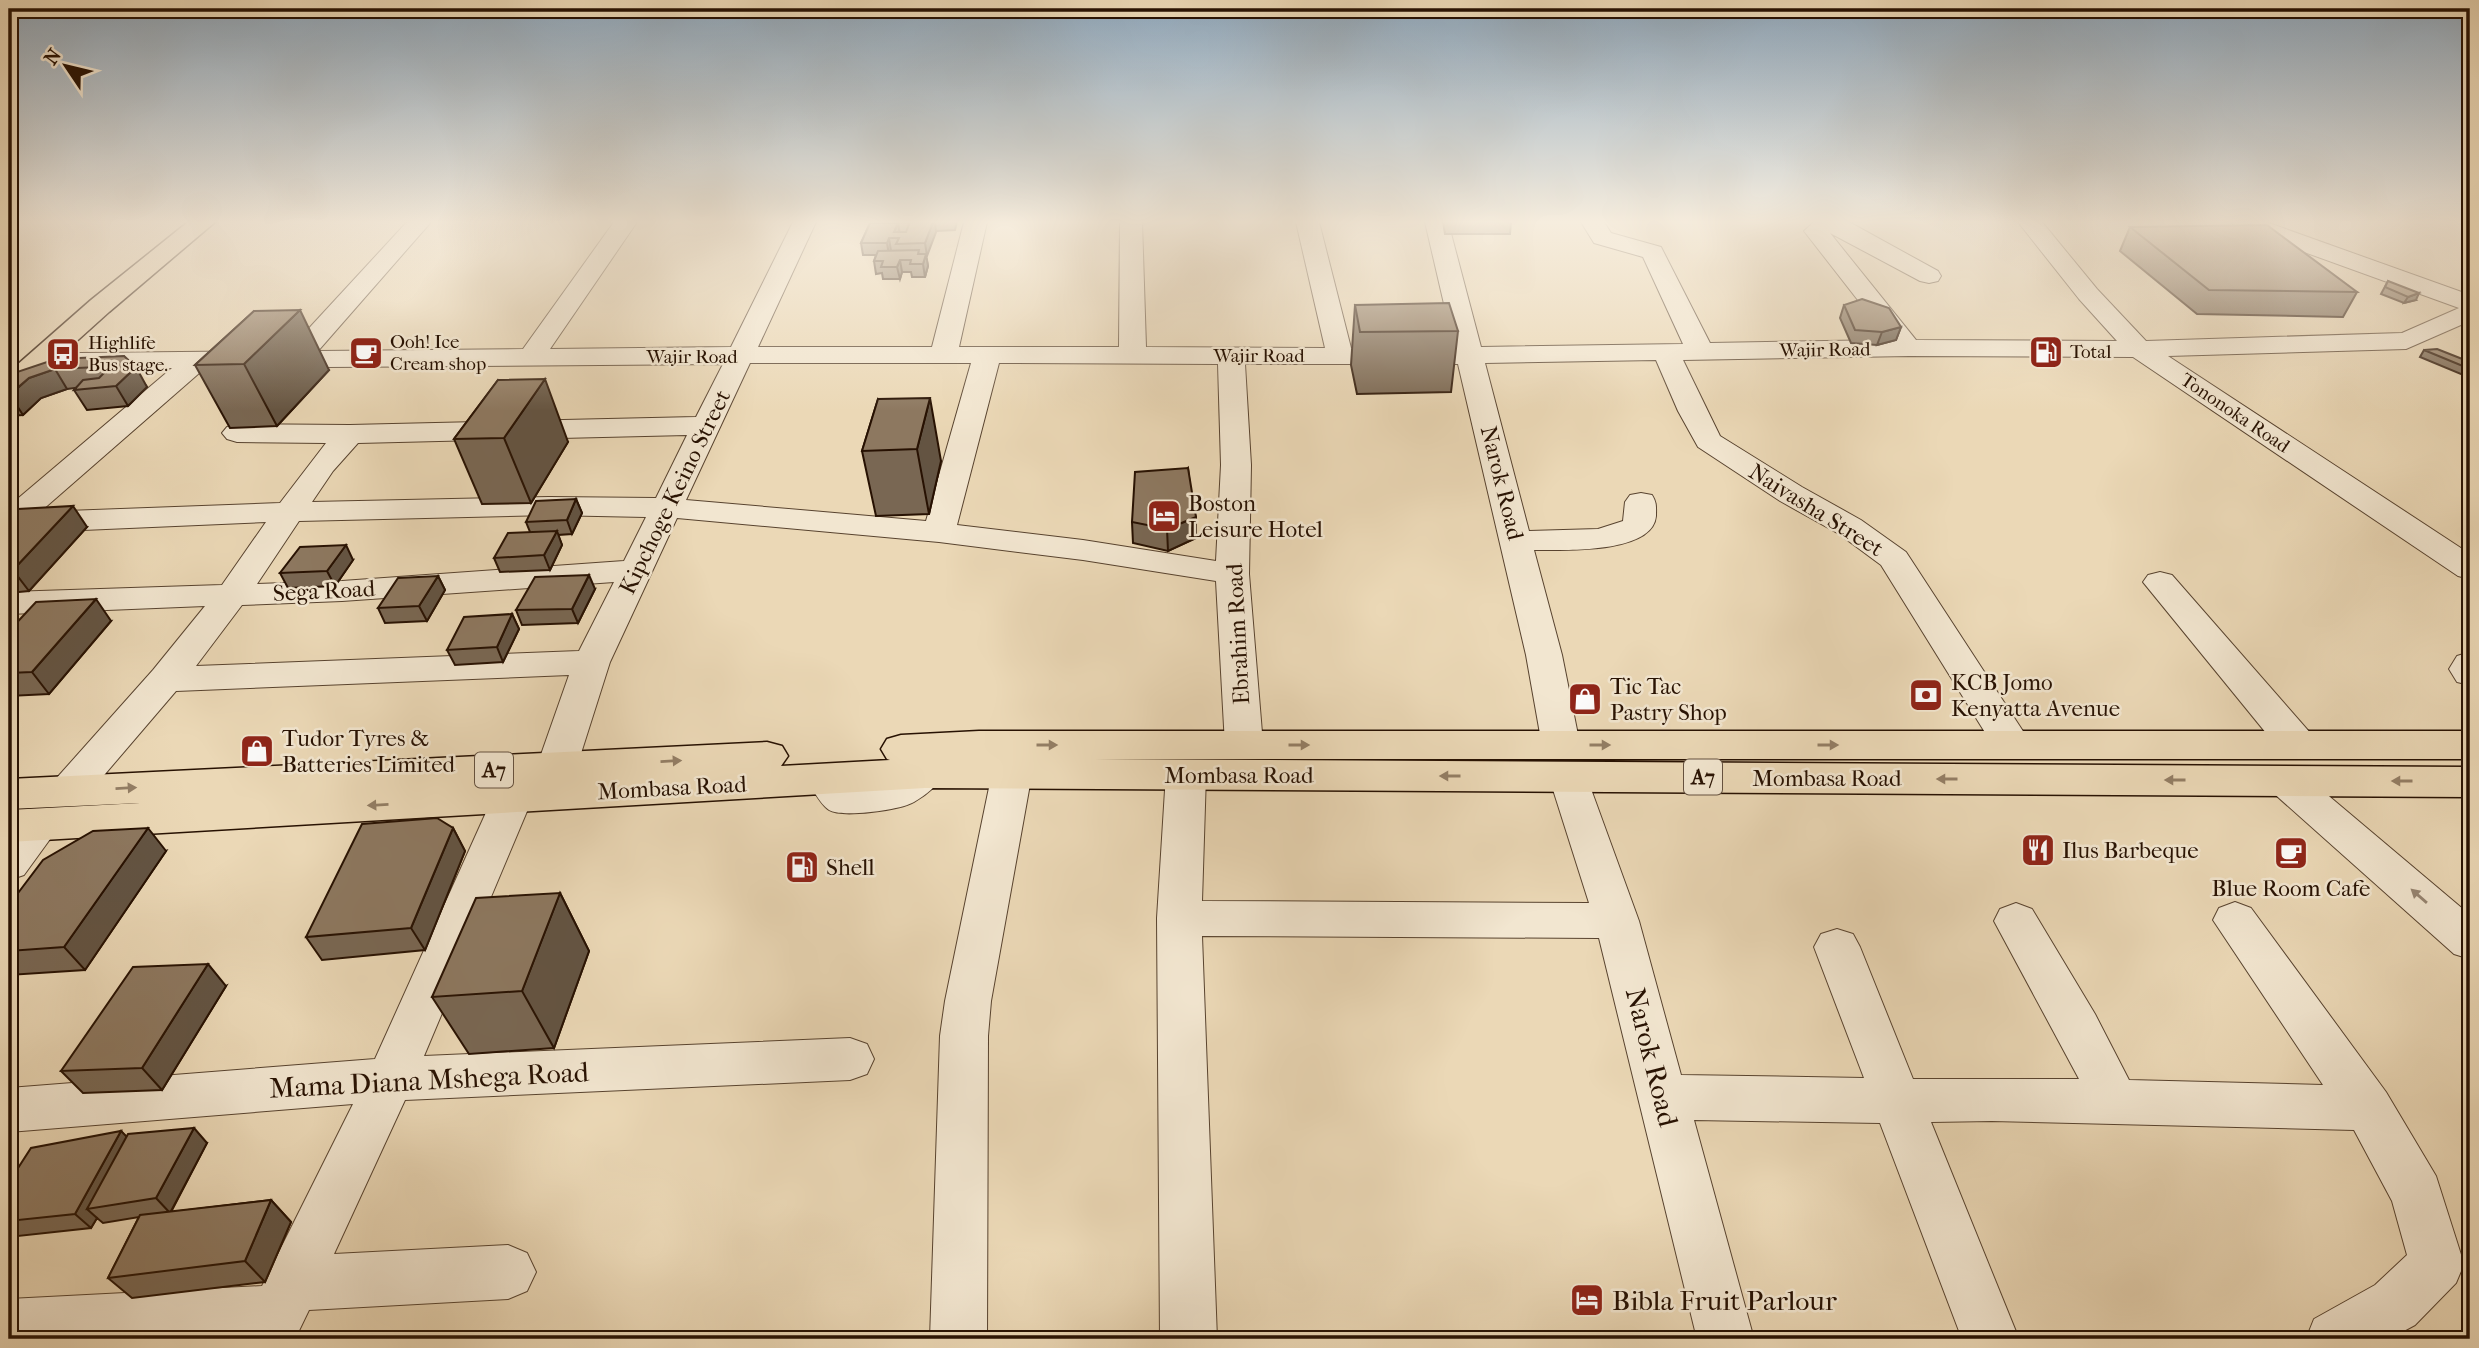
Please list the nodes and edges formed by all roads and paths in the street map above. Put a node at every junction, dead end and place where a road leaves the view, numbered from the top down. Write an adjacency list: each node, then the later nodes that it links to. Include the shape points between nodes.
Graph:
1 (94, 285): 22 (highway)
2 (126, 285): 32 (highway)
3 (363, 285): 30 (street)
4 (582, 285): 31 (street)
5 (776, 285): 29 (street, Kipchoge Keino Street)
6 (961, 285): 23 (street)
7 (1132, 285): 25 (street)
8 (1322, 285): 27 (street)
9 (1451, 285): 28 (street, Narok Road)
10 (1669, 285): 20 (street)
11 (1859, 285): 17 (street)
12 (2081, 285): 18 (street, Tononoka Road)
13 (2419, 285): 14 (street)
14 (2470, 303)
15 (2470, 312): 16 (street, Wajir Road)
16 (2406, 341): 18 (street, Wajir Road); 21 (street)
17 (1909, 348): 18 (street, Wajir Road); 20 (street, Wajir Road)
18 (2139, 349): 43 (street, Tononoka Road)
19 (1665, 351): 20 (street, Wajir Road); 28 (street, Wajir Road); 55 (street, Naivasha Street, via 1708,441 1894,559)
20 (1700, 351)
21 (2444, 354)
22 (9, 356)
23 (943, 356): 24 (street, Wajir Road); 29 (street, Wajir Road)
24 (988, 356): 25 (street, Wajir Road); 41 (street)
25 (1133, 356): 26 (street, Wajir Road)
26 (1231, 356): 27 (street, Wajir Road); 45 (street, Ebrahim Road, via 1236,465)
27 (1339, 356): 28 (street, Wajir Road)
28 (1469, 356): 42 (street, Narok Road)
29 (742, 357): 31 (street, Wajir Road); 35 (street, Kipchoge Keino Street)
30 (297, 358): 31 (street, Wajir Road); 33 (street, Wajir Road)
31 (530, 359)
32 (40, 361): 33 (street, Wajir Road); 34 (highway)
33 (197, 361): 40 (street, via 26,508 22,519)
34 (9, 387)
35 (704, 426): 37 (street); 39 (street, Kipchoge Keino Street)
36 (237, 433): 37 (street)
37 (350, 434): 40 (street, via 322,465)
38 (1641, 502): 42 (street, via 1639,525 1630,532)
39 (667, 508): 40 (street); 41 (street); 44 (street, Kipchoge Keino Street)
40 (292, 512): 47 (street)
41 (939, 532): 45 (street)
42 (1516, 541): 57 (street, Narok Road)
43 (2470, 569)
44 (638, 570): 47 (street, Sega Road); 49 (street, Kipchoge Keino Street)
45 (1232, 574): 53 (street, Ebrahim Road)
46 (2160, 582): 59 (street)
47 (232, 595): 48 (street, Sega Road); 52 (street)
48 (9, 603)
49 (592, 662): 52 (street); 60 (street, Kipchoge Keino Street)
50 (2470, 664): 51 (street)
51 (2470, 673)
52 (166, 679): 66 (street)
53 (1244, 745): 56 (highway, Mombasa Road / A7, one-way to 56); 63 (highway, Mombasa Road / A7, one-way to 53, via 979,745)
54 (2470, 745): 59 (highway, Mombasa Road / A7)
55 (2013, 746): 58 (highway, Mombasa Road / A7, one-way to 55); 59 (highway, Mombasa Road / A7)
56 (1488, 761): 57 (highway, Mombasa Road / A7); 62 (highway, Mombasa Road / A7, one-way to 62)
57 (1565, 761): 58 (highway, Mombasa Road / A7); 73 (street, Narok Road)
58 (1654, 761): 59 (highway, Mombasa Road / A7, one-way to 58)
59 (2291, 763): 64 (highway, Mombasa Road / A7, one-way to 59); 75 (street, one-way to 59)
60 (556, 766): 63 (highway, Mombasa Road / A7); 65 (highway, Mombasa Road / A7)
61 (1012, 774): 62 (highway, Mombasa Road / A7); 63 (highway, Mombasa Road / A7); 87 (street, via 964,1036)
62 (1186, 775): 71 (street)
63 (606, 778): 68 (highway, Mombasa Road / A7)
64 (2470, 782)
65 (427, 788): 66 (highway, Mombasa Road / A7, one-way to 65); 68 (highway, Mombasa Road / A7); 69 (highway, Mombasa Road / A7, one-way to 69)
66 (68, 791): 67 (highway, Mombasa Road / A7)
67 (9, 794)
68 (513, 797): 78 (street)
69 (24, 825): 70 (street)
70 (9, 864)
71 (1179, 918): 73 (street); 88 (street)
72 (2235, 920): 82 (street)
73 (1617, 921): 79 (street, Narok Road)
74 (2016, 921): 81 (street)
75 (2470, 941)
76 (1837, 947): 80 (street)
77 (850, 1059): 78 (street, Mama Diana Mshega Road)
78 (390, 1079): 83 (street, Mama Diana Mshega Road); 85 (street)
79 (1662, 1097): 80 (street); 89 (street, Narok Road)
80 (1897, 1101): 81 (street); 90 (street)
81 (2116, 1104): 82 (street)
82 (2368, 1108): 91 (street, via 2417,1194 2437,1264 2395,1305)
83 (9, 1110)
84 (508, 1272): 85 (street)
85 (279, 1312): 86 (street)
86 (9, 1327)
87 (958, 1339)
88 (1188, 1339)
89 (1725, 1339)
90 (1990, 1339)
91 (2334, 1339)

